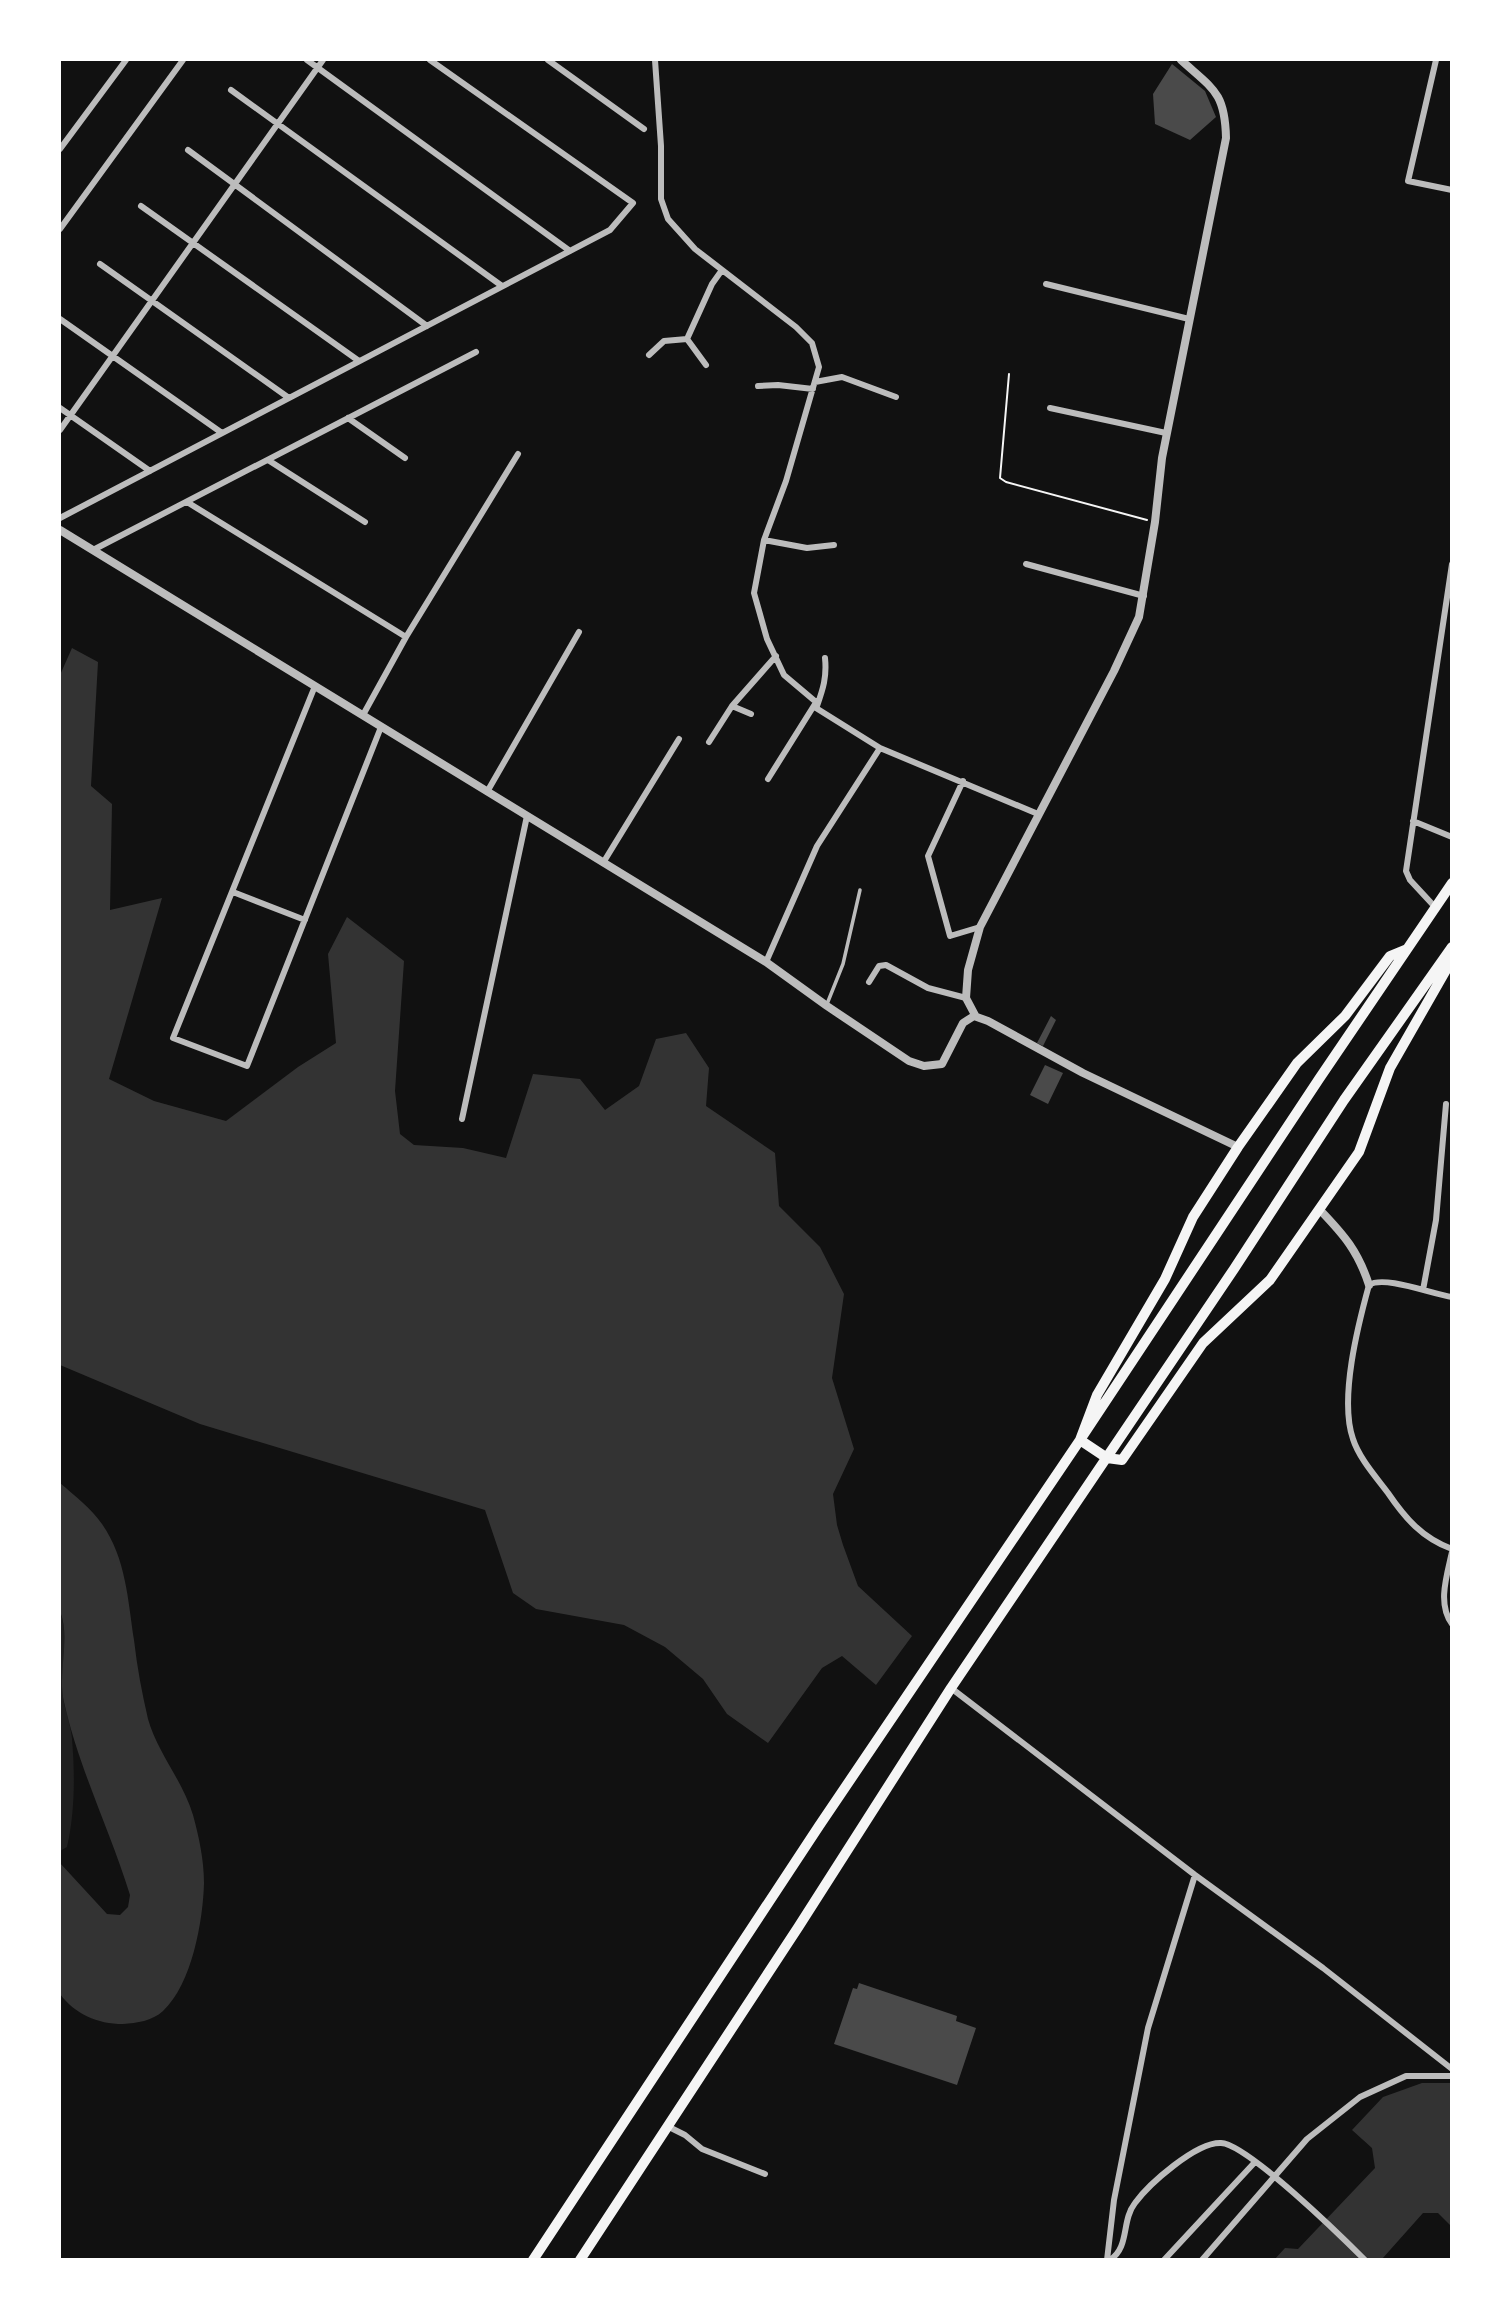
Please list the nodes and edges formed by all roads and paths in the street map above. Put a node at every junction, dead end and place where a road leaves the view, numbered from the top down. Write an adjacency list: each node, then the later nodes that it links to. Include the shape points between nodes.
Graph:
1 (126, 60): 14 (street)
2 (183, 60): 19 (street)
3 (307, 60): 10 (street)
4 (323, 60): 10 (street)
5 (430, 60): 21 (street, via 633,203 610,230)
6 (548, 60): 13 (street)
7 (655, 60): 23 (street, via 661,199 668,219)
8 (1181, 60): 28 (street, via 1223,103 1226,138)
9 (1436, 60): 17 (street, via 1408,181)
10 (318, 67): 12 (street); 21 (street)
11 (231, 90): 12 (street)
12 (278, 123): 16 (street); 25 (street)
13 (644, 129)
14 (60, 149)
15 (188, 150): 16 (street)
16 (234, 184): 20 (street); 29 (street)
17 (1451, 190)
18 (141, 206): 20 (street)
19 (60, 229)
20 (193, 242): 26 (street); 34 (street)
21 (570, 251): 25 (street)
22 (100, 264): 26 (street)
23 (722, 270): 30 (street); 38 (street, via 812,343 819,367)
24 (1046, 284): 28 (street)
25 (502, 286): 29 (street)
26 (151, 302): 32 (street); 40 (street)
27 (60, 319): 32 (street)
28 (1189, 319): 47 (street)
29 (427, 326): 34 (street)
30 (687, 339): 33 (street, via 664,341); 35 (street)
31 (477, 352): 44 (street)
32 (113, 355): 43 (street); 46 (street)
33 (649, 355)
34 (359, 361): 40 (street)
35 (706, 365)
36 (1009, 374): 55 (path, via 1000,478)
37 (758, 386): 38 (street)
38 (814, 386): 39 (street, via 842,377); 57 (street)
39 (896, 397)
40 (289, 398): 46 (street)
41 (60, 408): 43 (street)
42 (1050, 408): 47 (street)
43 (69, 415): 45 (street); 51 (street)
44 (348, 418): 49 (street); 50 (street)
45 (60, 430)
46 (222, 433): 51 (street)
47 (1166, 433): 55 (street)
48 (518, 454): 64 (street)
49 (405, 458)
50 (268, 460): 52 (street); 54 (street)
51 (149, 471): 53 (street)
52 (187, 502): 59 (street); 64 (street)
53 (60, 518)
54 (365, 522)
55 (1155, 522): 62 (street)
56 (60, 530): 59 (street)
57 (764, 540): 58 (street, via 807,548); 65 (street, via 754,593)
58 (834, 545)
59 (93, 550): 67 (street)
60 (1026, 564): 62 (street)
61 (1451, 564): 81 (street)
62 (1144, 596): 79 (street, via 1114,671)
63 (579, 632): 78 (street)
64 (407, 637): 71 (street)
65 (776, 656): 68 (street, via 784,675); 69 (street)
66 (825, 658): 68 (street, via 824,690)
67 (315, 686): 71 (street); 86 (street)
68 (816, 705): 75 (street); 76 (street)
69 (732, 706): 70 (street); 74 (street)
70 (751, 714)
71 (363, 715): 72 (street)
72 (381, 727): 78 (street); 88 (street)
73 (679, 739): 83 (street)
74 (709, 742)
75 (880, 748): 77 (street); 93 (street, via 817,845)
76 (768, 779)
77 (963, 781): 79 (street); 89 (street, via 928,856 950,936)
78 (487, 792): 80 (street)
79 (1038, 814): 89 (street)
80 (527, 816): 83 (street); 99 (street)
81 (1413, 821): 82 (street); 87 (street, via 1406,871)
82 (1451, 836)
83 (603, 863): 93 (street)
84 (1451, 883): 87 (highway)
85 (860, 890): 96 (lane, via 843,964)
86 (233, 892): 88 (street); 88 (street, via 173,1038 247,1066)
87 (1436, 907): 91 (highway)
88 (305, 920)
89 (980, 927): 95 (street)
90 (1451, 947): 106 (highway)
91 (1407, 950): 100 (highway, via 1390,956 1345,1016 1297,1063); 105 (highway)
92 (1451, 955): 101 (highway, via 1390,1068 1359,1152)
93 (766, 961): 96 (street)
94 (869, 982): 95 (street, via 879,966 886,965 928,988)
95 (966, 998): 97 (street)
96 (827, 1006): 100 (street, via 909,1061 924,1066 942,1064 963,1023 974,1016)
97 (975, 1015)
98 (1446, 1104): 103 (street, via 1436,1220)
99 (462, 1119)
100 (1237, 1147): 105 (highway, via 1193,1217 1165,1279 1097,1395)
101 (1320, 1210): 102 (street, via 1349,1240); 106 (highway, via 1270,1280 1203,1343 1122,1460)
102 (1369, 1285): 103 (street, via 1390,1282); 107 (street, via 1348,1389 1352,1439 1409,1521)
103 (1423, 1290): 104 (street)
104 (1451, 1297)
105 (1080, 1440): 106 (highway); 117 (highway)
106 (1107, 1458): 109 (highway)
107 (1451, 1550): 108 (street, via 1444,1586 1446,1617)
108 (1451, 1624)
109 (951, 1688): 110 (street); 113 (highway)
110 (1195, 1875): 111 (street); 119 (street, via 1148,2028 1114,2200)
111 (1451, 2069)
112 (1451, 2076): 116 (street, via 1406,2076 1360,2097 1307,2139)
113 (667, 2126): 115 (street, via 702,2149); 118 (highway)
114 (1255, 2162): 116 (street); 119 (street, via 1223,2143 1211,2144 1181,2160 1135,2204 1121,2250); 120 (street)
115 (765, 2174)
116 (1275, 2176): 121 (street); 122 (street)
117 (533, 2259)
118 (580, 2259)
119 (1108, 2259)
120 (1164, 2259)
121 (1202, 2259)
122 (1365, 2259)

